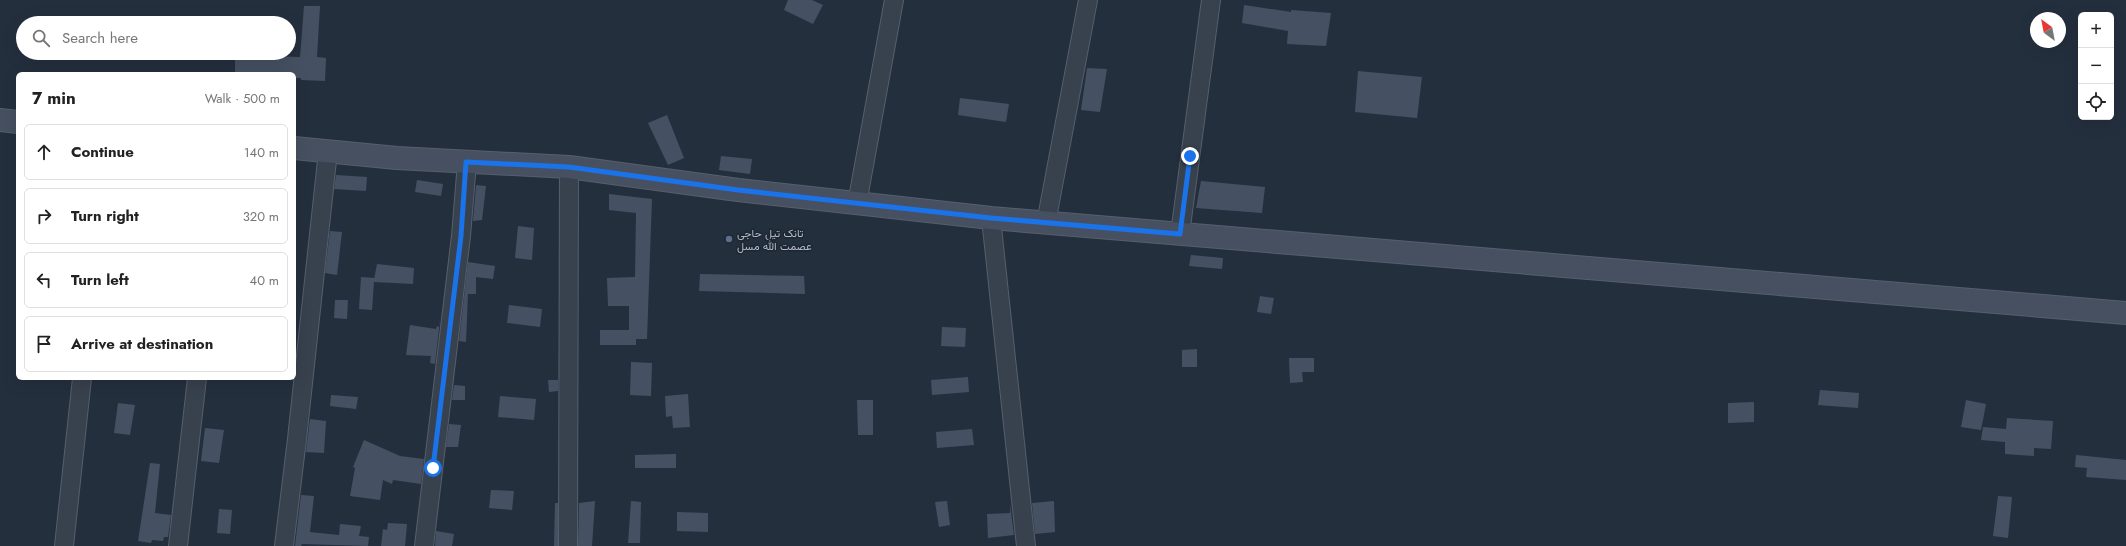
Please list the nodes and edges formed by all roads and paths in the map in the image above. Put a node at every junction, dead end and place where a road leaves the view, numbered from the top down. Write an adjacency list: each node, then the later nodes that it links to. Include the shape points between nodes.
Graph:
1 (894, 0): 10 (street)
2 (1088, 0): 12 (street)
3 (1211, 0): 13 (street)
4 (0, 120): 5 (main road)
5 (16, 122)
6 (296, 148): 7 (main road)
7 (328, 151): 8 (main road); 19 (street, via 298,439)
8 (466, 162): 9 (main road); 20 (street, via 461,236)
9 (569, 167): 10 (main road); 21 (street)
10 (857, 204): 11 (main road)
11 (991, 218): 12 (main road); 22 (street)
12 (1046, 223): 13 (main road)
13 (1180, 234): 14 (main road)
14 (2126, 313)
15 (82, 380): 17 (street)
16 (197, 380): 18 (street)
17 (64, 546)
18 (178, 546)
19 (284, 546)
20 (424, 546)
21 (568, 546)
22 (1026, 546)

